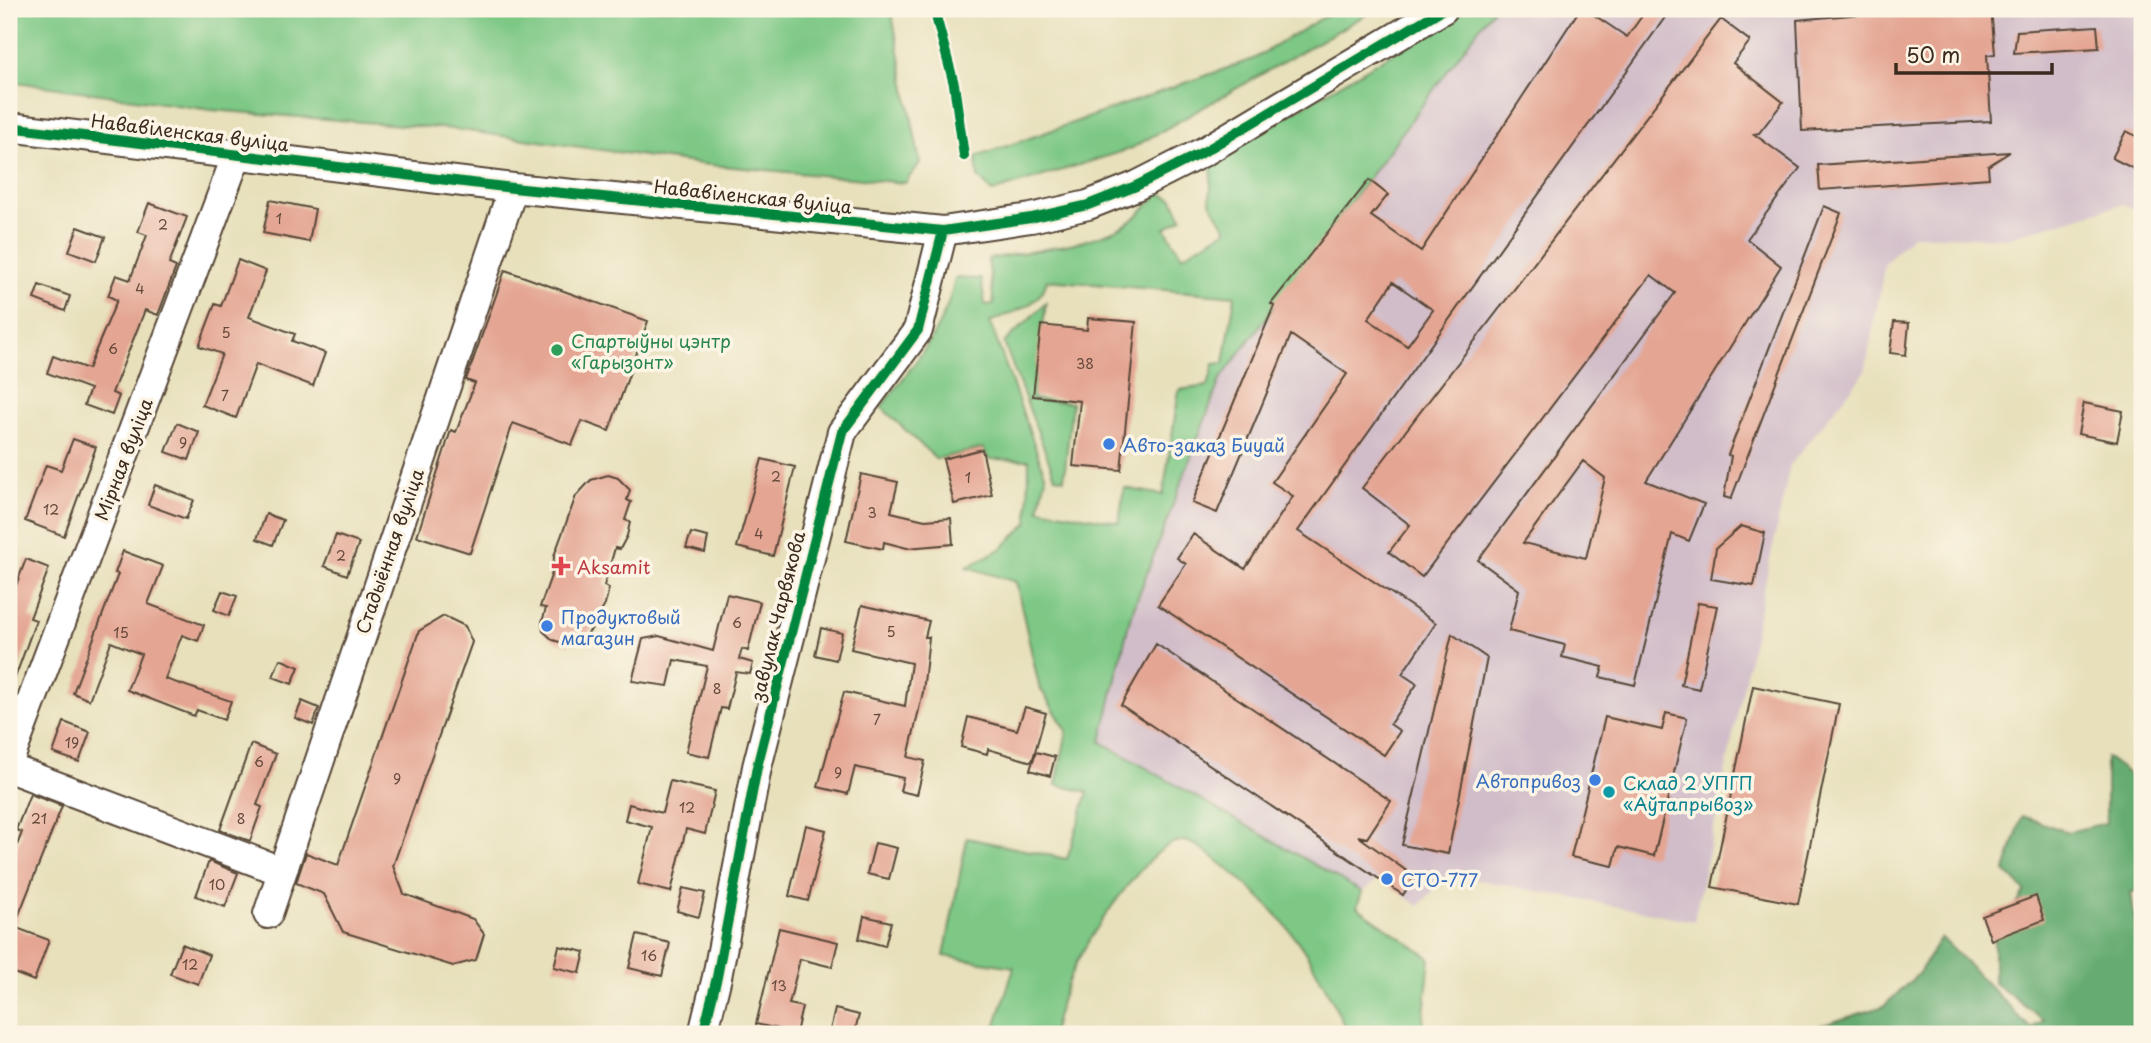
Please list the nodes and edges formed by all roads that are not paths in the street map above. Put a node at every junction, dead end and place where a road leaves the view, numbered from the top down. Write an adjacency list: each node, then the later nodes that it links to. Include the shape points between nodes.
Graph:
1 (1444, 9): 5 (street, Нававіленская вуліца, via 1205,151 1136,186 1054,213)
2 (9, 127): 3 (street, Нававіленская вуліца)
3 (236, 157): 4 (street, Нававіленская вуліца); 6 (street, Мірная вуліца)
4 (513, 188): 5 (street, Нававіленская вуліца); 8 (street, Стадыённая вуліца)
5 (943, 231): 10 (street, завулак Чарвякова, via 918,330 842,432 757,767)
6 (9, 761)
7 (9, 768): 8 (street)
8 (281, 871): 9 (street, Стадыённая вуліца)
9 (268, 914)
10 (703, 1034)

